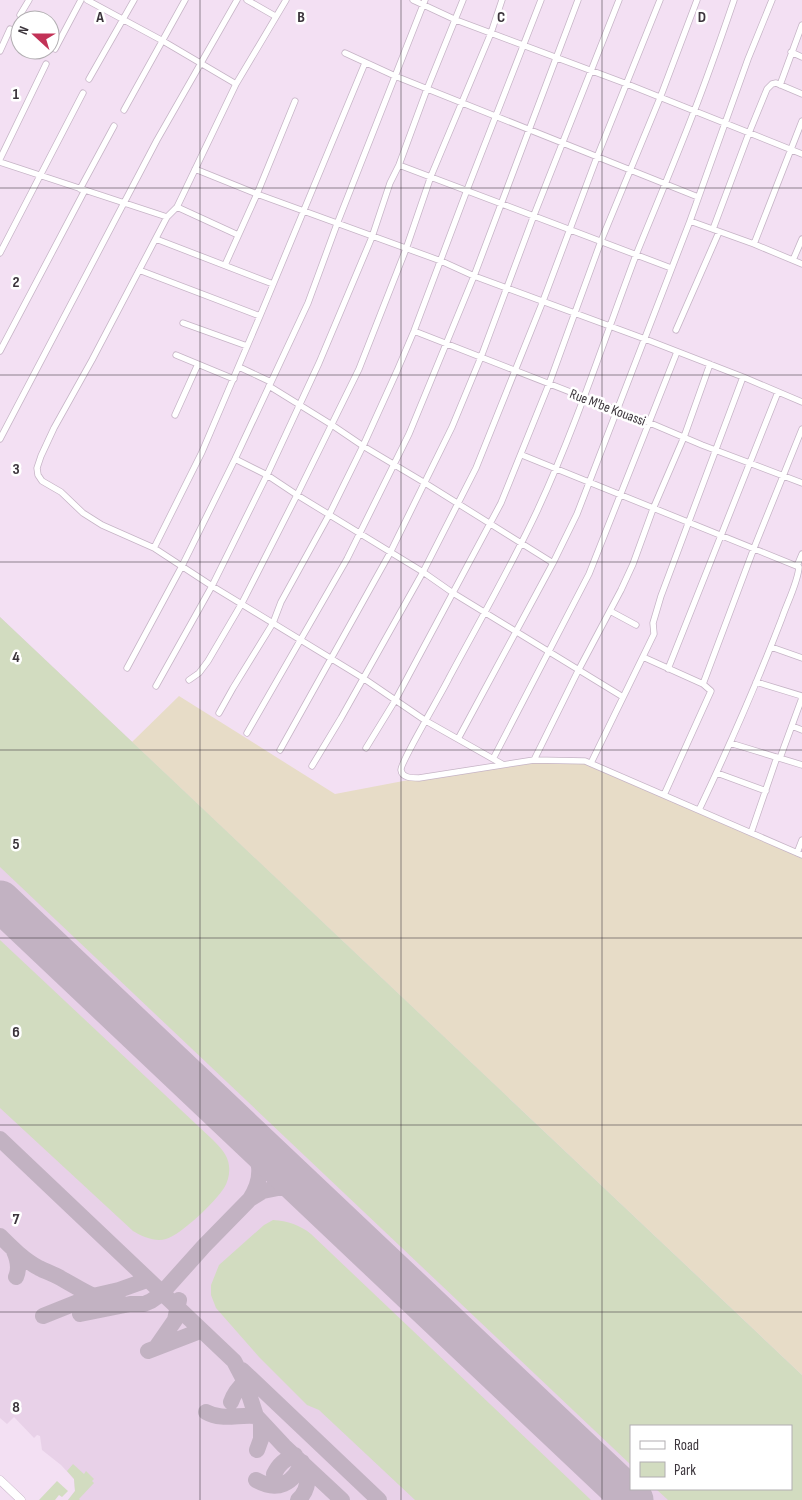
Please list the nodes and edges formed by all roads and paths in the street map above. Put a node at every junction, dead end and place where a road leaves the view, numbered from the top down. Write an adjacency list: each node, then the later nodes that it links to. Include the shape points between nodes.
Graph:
1 (82, 0): 25 (street)
2 (87, 0): 20 (street)
3 (134, 0): 20 (street)
4 (185, 0): 26 (street)
5 (238, 0): 35 (street)
6 (247, 0): 19 (street)
7 (286, 0): 19 (street)
8 (413, 0): 18 (street)
9 (463, 0): 21 (street)
10 (502, 0): 24 (street)
11 (541, 0): 27 (street)
12 (578, 0): 32 (street)
13 (619, 0): 36 (street)
14 (660, 0): 40 (street)
15 (697, 0): 45 (street)
16 (734, 0): 49 (street)
17 (772, 0): 52 (street)
18 (425, 2): 21 (street); 37 (street)
19 (275, 16): 39 (street)
20 (123, 20): 26 (street); 38 (street)
21 (456, 20): 24 (street); 42 (street)
22 (802, 25): 29 (street)
23 (10, 29): 28 (street)
24 (491, 33): 27 (street); 47 (street)
25 (60, 40)
26 (163, 41): 35 (street); 48 (street)
27 (524, 46): 32 (street); 50 (street)
28 (0, 51)
29 (792, 52): 31 (street); 41 (street)
30 (345, 53): 33 (street)
31 (802, 57)
32 (556, 58): 36 (street); 55 (street)
33 (365, 63): 37 (street); 75 (street)
34 (46, 64): 61 (street)
35 (201, 64): 39 (street); 72 (street)
36 (592, 71): 40 (street); 57 (street)
37 (395, 76): 42 (street); 79 (street)
38 (89, 79)
39 (236, 84): 63 (street)
40 (627, 84): 45 (street); 60 (street)
41 (780, 85): 44 (street); 56 (street, via 772,84 767,89)
42 (427, 89): 47 (street); 62 (street)
43 (83, 92): 65 (street)
44 (802, 94)
45 (660, 98): 49 (street); 64 (street)
46 (295, 101): 70 (street)
47 (462, 103): 50 (street); 66 (street)
48 (124, 110)
49 (694, 112): 52 (street); 67 (street)
50 (496, 116): 55 (street); 69 (street)
51 (802, 121): 54 (street)
52 (725, 124): 56 (street); 71 (street)
53 (114, 126): 68 (street)
54 (800, 129): 58 (street)
55 (529, 130): 57 (street); 73 (street)
56 (749, 133): 58 (street); 81 (street)
57 (563, 143): 60 (street); 76 (street)
58 (790, 149): 59 (street); 87 (street)
59 (802, 154)
60 (597, 157): 64 (street); 80 (street)
61 (0, 160): 65 (street)
62 (399, 165): 66 (street); 83 (street)
63 (195, 169): 70 (street); 74 (street)
64 (631, 170): 67 (street); 86 (street)
65 (40, 175): 68 (street); 89 (street)
66 (432, 176): 69 (street); 88 (street)
67 (666, 184): 71 (street); 90 (street)
68 (82, 189): 72 (street); 110 (street)
69 (467, 190): 73 (street); 92 (street)
70 (257, 194): 75 (street); 82 (street)
71 (698, 197): 78 (street)
72 (124, 203): 77 (street); 132 (street)
73 (501, 203): 76 (street); 97 (street)
74 (177, 207): 77 (street); 82 (street)
75 (303, 211): 79 (street); 98 (street)
76 (534, 215): 80 (street); 99 (street)
77 (167, 217): 84 (street)
78 (690, 221): 81 (street); 95 (street)
79 (337, 224): 83 (street); 120 (street, via 308,303)
80 (570, 229): 86 (street); 100 (street)
81 (716, 230): 87 (street); 105 (street)
82 (238, 236): 94 (street)
83 (372, 237): 88 (street); 125 (street)
84 (156, 239): 94 (street); 96 (street)
85 (802, 239): 91 (street)
86 (601, 241): 90 (street); 101 (street)
87 (754, 244): 91 (street)
88 (406, 249): 92 (street); 129 (street, via 359,369)
89 (0, 253)
90 (637, 254): 95 (street); 104 (street)
91 (793, 260): 93 (street)
92 (441, 261): 97 (street); 106 (street)
93 (802, 264)
94 (225, 265): 98 (street)
95 (671, 268): 107 (street)
96 (139, 270): 102 (street); 155 (street, via 54,428 37,468 42,481 61,492 83,513)
97 (474, 276): 99 (street); 108 (street)
98 (273, 284): 102 (street)
99 (507, 288): 100 (street); 113 (street)
100 (543, 301): 101 (street); 117 (street)
101 (574, 313): 104 (street); 121 (street)
102 (260, 316): 109 (street)
103 (183, 323): 109 (street)
104 (610, 326): 107 (street); 123 (street)
105 (676, 330)
106 (414, 331): 108 (street, Rue M'be Kouassi); 133 (street)
107 (644, 339): 111 (street); 126 (street)
108 (447, 344): 113 (street, Rue M'be Kouassi); 138 (street)
109 (247, 346): 116 (street)
110 (0, 350)
111 (677, 352): 115 (street); 128 (street)
112 (176, 355): 114 (street)
113 (481, 357): 117 (street, Rue M'be Kouassi); 143 (street)
114 (198, 364): 119 (street); 127 (street)
115 (710, 364): 118 (street); 131 (street)
116 (238, 368): 119 (street); 120 (street)
117 (516, 371): 121 (street, Rue M'be Kouassi); 147 (street)
118 (743, 377): 122 (street); 134 (street)
119 (234, 379): 155 (street)
120 (270, 384): 125 (street); 136 (street)
121 (549, 384): 123 (street, Rue M'be Kouassi); 135 (street)
122 (778, 392): 124 (street); 137 (street)
123 (584, 398): 126 (street, Rue M'be Kouassi); 139 (street)
124 (802, 402)
125 (299, 405): 129 (street); 140 (street)
126 (617, 410): 128 (street, Rue M'be Kouassi); 144 (street)
127 (175, 415)
128 (650, 422): 131 (street, Rue M'be Kouassi); 146 (street)
129 (332, 425): 133 (street); 145 (street)
130 (802, 429): 141 (street)
131 (684, 437): 134 (street, Rue M'be Kouassi); 148 (street)
132 (0, 439)
133 (363, 446): 138 (street); 149 (street)
134 (716, 450): 137 (street, Rue M'be Kouassi); 150 (street)
135 (522, 455): 139 (street); 151 (street)
136 (235, 459): 140 (street); 160 (street)
137 (750, 462): 141 (street, Rue M'be Kouassi); 153 (street)
138 (394, 464): 143 (street); 152 (street)
139 (555, 468): 144 (street); 154 (street)
140 (267, 475): 145 (street); 165 (street)
141 (784, 475): 142 (street, Rue M'be Kouassi); 156 (street)
142 (802, 482)
143 (425, 483): 147 (street); 157 (street)
144 (588, 483): 146 (street); 159 (street)
145 (297, 496): 149 (street); 167 (street)
146 (621, 496): 148 (street); 175 (street, via 589,574)
147 (459, 504): 151 (street); 162 (street)
148 (653, 509): 150 (street); 168 (street, via 633,564)
149 (329, 514): 152 (street); 170 (street)
150 (689, 522): 153 (street); 176 (street, via 653,623 654,634)
151 (491, 524): 154 (street); 166 (street)
152 (360, 533): 157 (street); 173 (street)
153 (721, 535): 156 (street); 180 (street)
154 (521, 542): 159 (street); 169 (street)
155 (154, 548): 160 (street)
156 (754, 548): 161 (street); 185 (street)
157 (390, 552): 162 (street); 177 (street)
158 (802, 554): 161 (street)
159 (553, 563): 172 (street)
160 (182, 566): 165 (street); 179 (street)
161 (797, 566): 163 (street)
162 (423, 572): 166 (street); 182 (street)
163 (796, 580): 164 (street); 174 (street)
164 (802, 583)
165 (212, 586): 167 (street); 186 (street)
166 (453, 593): 169 (street); 189 (street)
167 (242, 603): 170 (street); 183 (street, via 208,661)
168 (610, 611): 171 (street); 181 (street)
169 (485, 612): 172 (street); 191 (street)
170 (273, 623): 173 (street); 190 (street)
171 (636, 625)
172 (516, 631): 175 (street); 195 (street)
173 (301, 640): 177 (street); 194 (street)
174 (771, 647): 178 (street); 184 (street)
175 (548, 652): 181 (street); 200 (street)
176 (643, 657): 180 (street); 187 (street)
177 (331, 658): 182 (street); 198 (street)
178 (802, 658)
179 (127, 668)
180 (668, 669): 185 (street)
181 (578, 670): 187 (street); 201 (street)
182 (363, 678): 189 (street); 205 (street)
183 (189, 680)
184 (756, 682): 188 (street); 196 (street)
185 (703, 684): 208 (street, via 710,688 711,693)
186 (156, 686)
187 (623, 697): 202 (street)
188 (802, 697): 192 (street)
189 (396, 699): 191 (street); 197 (street)
190 (219, 713)
191 (426, 721): 195 (street); 203 (street, via 402,762 400,768 406,776 418,778)
192 (792, 726): 193 (street); 199 (street)
193 (802, 730)
194 (247, 733)
195 (458, 739): 200 (street)
196 (730, 743): 199 (street); 206 (street)
197 (366, 748)
198 (280, 750)
199 (779, 758): 204 (street); 207 (street)
200 (493, 759): 203 (street)
201 (534, 760): 202 (street); 203 (street)
202 (591, 763): 208 (street)
203 (502, 764)
204 (802, 765)
205 (312, 766)
206 (717, 773): 207 (street); 209 (street)
207 (766, 791): 210 (street)
208 (664, 795): 209 (street)
209 (699, 810): 210 (street)
210 (751, 833): 212 (street)
211 (802, 840): 212 (street)
212 (799, 854)
213 (0, 1480): 214 (main road)
214 (21, 1500)

